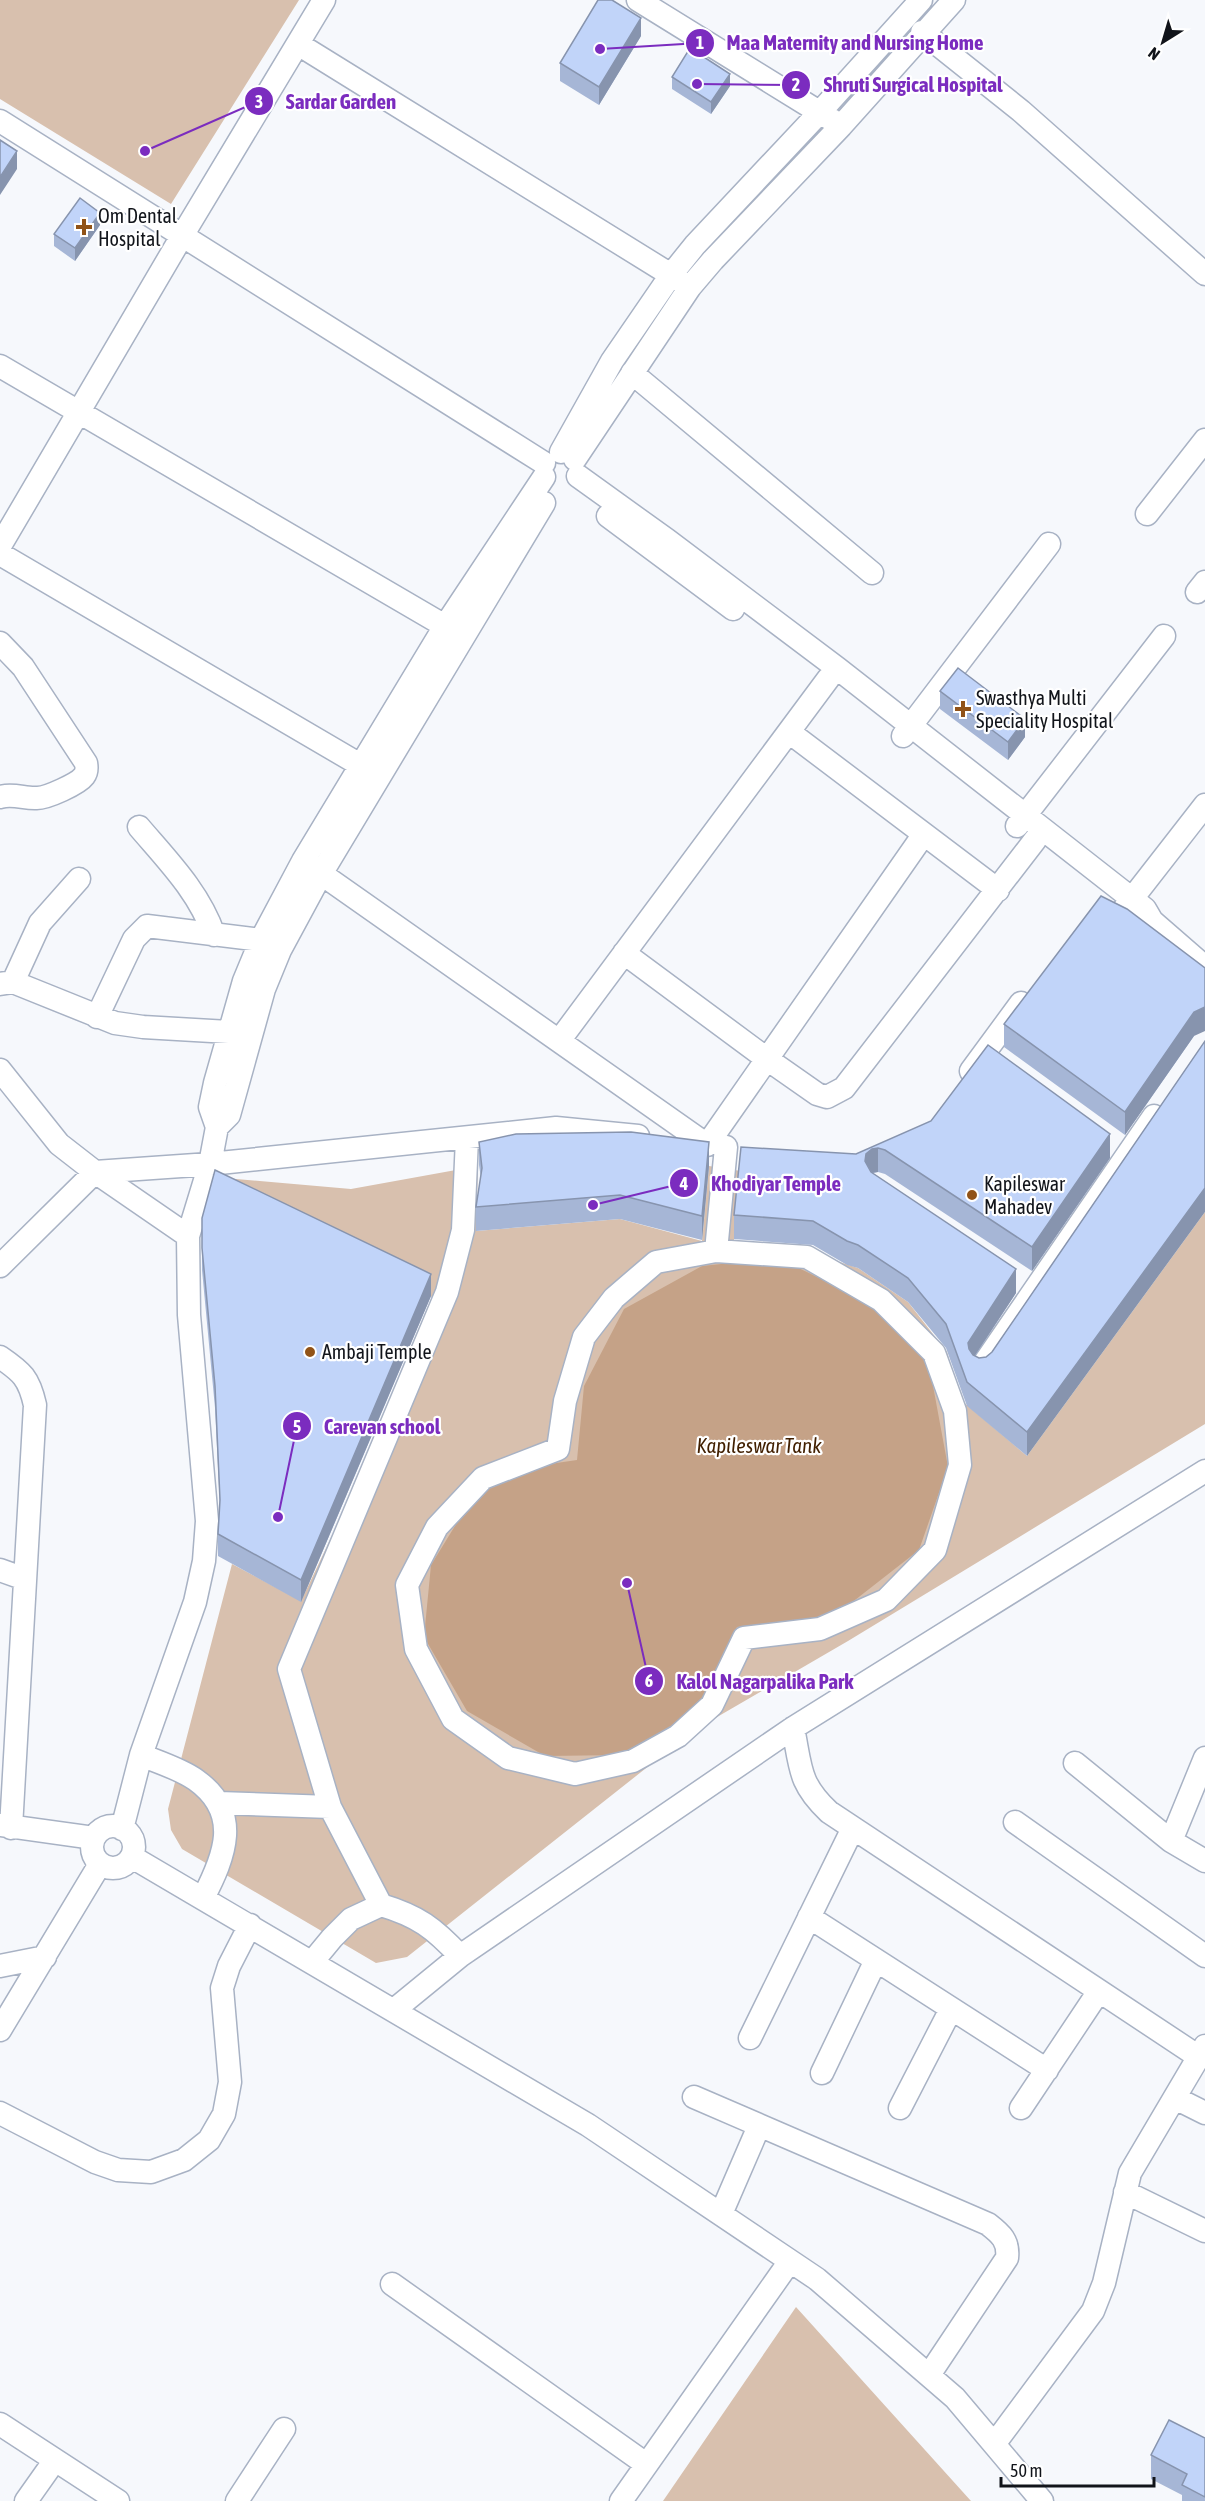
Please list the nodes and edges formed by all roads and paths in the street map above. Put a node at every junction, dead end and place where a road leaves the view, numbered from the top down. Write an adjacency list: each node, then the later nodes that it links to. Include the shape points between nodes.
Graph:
1 (324, 0): 6 (street)
2 (638, 0): 7 (street)
3 (921, 0): 7 (street)
4 (954, 0): 5 (street)
5 (922, 32): 9 (street); 11 (street, via 1021,111)
6 (298, 44): 10 (street); 12 (street)
7 (820, 112): 9 (street); 12 (street)
8 (0, 121): 10 (street)
9 (841, 126): 13 (street)
10 (182, 236): 16 (street); 18 (street)
11 (1205, 274)
12 (671, 275): 13 (street); 18 (street, via 612,361)
13 (690, 287): 15 (street)
14 (0, 366): 16 (street)
15 (632, 373): 18 (street); 23 (street)
16 (79, 413): 21 (street); 24 (street)
17 (1205, 440): 19 (street)
18 (561, 471): 24 (street); 27 (street); 28 (street, via 676,547); 37 (street)
19 (1147, 514)
20 (1049, 544): 28 (street)
21 (0, 546)
22 (0, 554): 30 (street)
23 (872, 573)
24 (445, 626): 30 (street)
25 (1164, 636): 33 (street)
26 (0, 643): 31 (street, via 23,667 87,769 78,781 45,797)
27 (828, 679): 28 (street); 29 (street)
28 (907, 731): 33 (street)
29 (789, 732): 35 (street); 43 (street)
30 (362, 766): 37 (street)
31 (0, 797)
32 (1205, 805): 40 (street)
33 (1021, 821): 36 (street); 40 (street)
34 (139, 827): 41 (street, via 194,892)
35 (924, 834): 39 (street); 51 (street)
36 (1035, 840): 39 (street); 40 (street, via 1099,898)
37 (312, 867): 42 (street); 49 (street); 56 (street, via 264,989 229,1115)
38 (79, 879): 45 (street, via 40,922)
39 (998, 890): 51 (street, via 844,1088 827,1097 817,1094)
40 (1128, 904): 44 (street, via 1146,909 1152,921)
41 (214, 935): 42 (street); 47 (street, via 147,926 134,939)
42 (261, 940): 48 (street)
43 (624, 952): 49 (street); 51 (street)
44 (1205, 967)
45 (7, 983): 47 (street)
46 (1034, 986): 50 (street)
47 (97, 1017): 48 (street, via 143,1027)
48 (229, 1032): 56 (street, via 210,1107)
49 (558, 1041): 59 (street)
50 (986, 1051): 52 (street); 54 (street)
51 (767, 1059): 59 (street)
52 (1005, 1064)
53 (0, 1070): 62 (street, via 59,1144)
54 (961, 1084)
55 (1166, 1099): 60 (street)
56 (217, 1127): 61 (street)
57 (467, 1138): 59 (street, via 556,1128); 61 (street); 79 (street, via 464,1230 447,1292 289,1669)
58 (1109, 1140): 60 (street)
59 (727, 1147): 64 (street)
60 (1128, 1154): 67 (street)
61 (210, 1164): 62 (street); 63 (street)
62 (95, 1172): 63 (street); 65 (street)
63 (188, 1236): 75 (street, via 189,1315 207,1521 204,1561 195,1602)
64 (716, 1251): 64 (street, via 656,1262 614,1298 584,1337 565,1401 558,1449 483,1478 437,1527 407,1585 416,1649 453,1719 508,1758 575,1774 633,1761 678,1736 712,1705 744,1638 820,1629 886,1600 934,1550 960,1465 955,1411 934,1353 881,1300 807,1257)
65 (0, 1266)
66 (1016, 1276): 67 (street)
67 (1035, 1289): 69 (street)
68 (0, 1357): 72 (street, via 21,1372 35,1405)
69 (981, 1368)
70 (1205, 1472): 74 (street)
71 (0, 1570): 72 (street)
72 (25, 1579): 73 (street)
73 (9, 1697): 81 (street)
74 (793, 1728): 83 (street, via 804,1783 830,1812); 93 (street)
75 (141, 1755): 78 (street, via 195,1779); 82 (street)
76 (1205, 1758): 85 (street)
77 (1075, 1764): 85 (street)
78 (219, 1803): 79 (street); 89 (street, via 227,1831 220,1867)
79 (330, 1807): 90 (street)
80 (1015, 1822): 94 (street)
81 (5, 1827): 84 (street)
82 (122, 1828): 84 (street, via 108,1827); 86 (street, via 133,1838)
83 (853, 1828): 91 (street); 99 (street)
84 (94, 1838): 88 (street, via 94,1856)
85 (1171, 1841): 87 (street)
86 (132, 1857): 88 (street, via 118,1868); 89 (street)
87 (1205, 1861)
88 (100, 1864): 95 (street)
89 (203, 1898): 92 (street)
90 (381, 1905): 93 (street, via 406,1913 437,1931); 97 (street, via 351,1919)
91 (809, 1917): 96 (street); 103 (street)
92 (250, 1925): 97 (street); 111 (street, via 222,1988 230,2082 224,2114 209,2140 184,2160 151,2172 118,2170)
93 (460, 1956): 101 (street)
94 (1205, 1956)
95 (45, 1957): 98 (street); 102 (street)
96 (876, 1960): 100 (street); 106 (street)
97 (313, 1961): 101 (street)
98 (0, 1966)
99 (1099, 1990): 104 (street); 105 (street)
100 (951, 2009): 105 (street); 109 (street)
101 (394, 2010): 115 (street, via 588,2124)
102 (0, 2030)
103 (750, 2038)
104 (1202, 2051): 108 (street)
105 (1047, 2070): 110 (street)
106 (822, 2073)
107 (694, 2097): 113 (street)
108 (1175, 2098): 112 (street); 114 (street, via 1130,2173)
109 (900, 2108)
110 (1021, 2108)
111 (0, 2113)
112 (1205, 2113)
113 (759, 2126): 115 (street); 119 (street, via 988,2224 1001,2234 1008,2246 1007,2258)
114 (1125, 2192): 116 (street); 122 (street, via 1104,2283 1093,2311)
115 (721, 2214): 117 (street)
116 (1205, 2231)
117 (790, 2261): 119 (street, via 817,2279); 124 (street)
118 (392, 2284): 124 (street)
119 (928, 2375): 122 (street, via 955,2398)
120 (0, 2424): 123 (street)
121 (284, 2429): 127 (street)
122 (995, 2443): 129 (street)
123 (56, 2460): 125 (street); 126 (street)
124 (646, 2464): 128 (street)
125 (26, 2501)
126 (118, 2501)
127 (237, 2501)
128 (621, 2501)
129 (1042, 2501)

